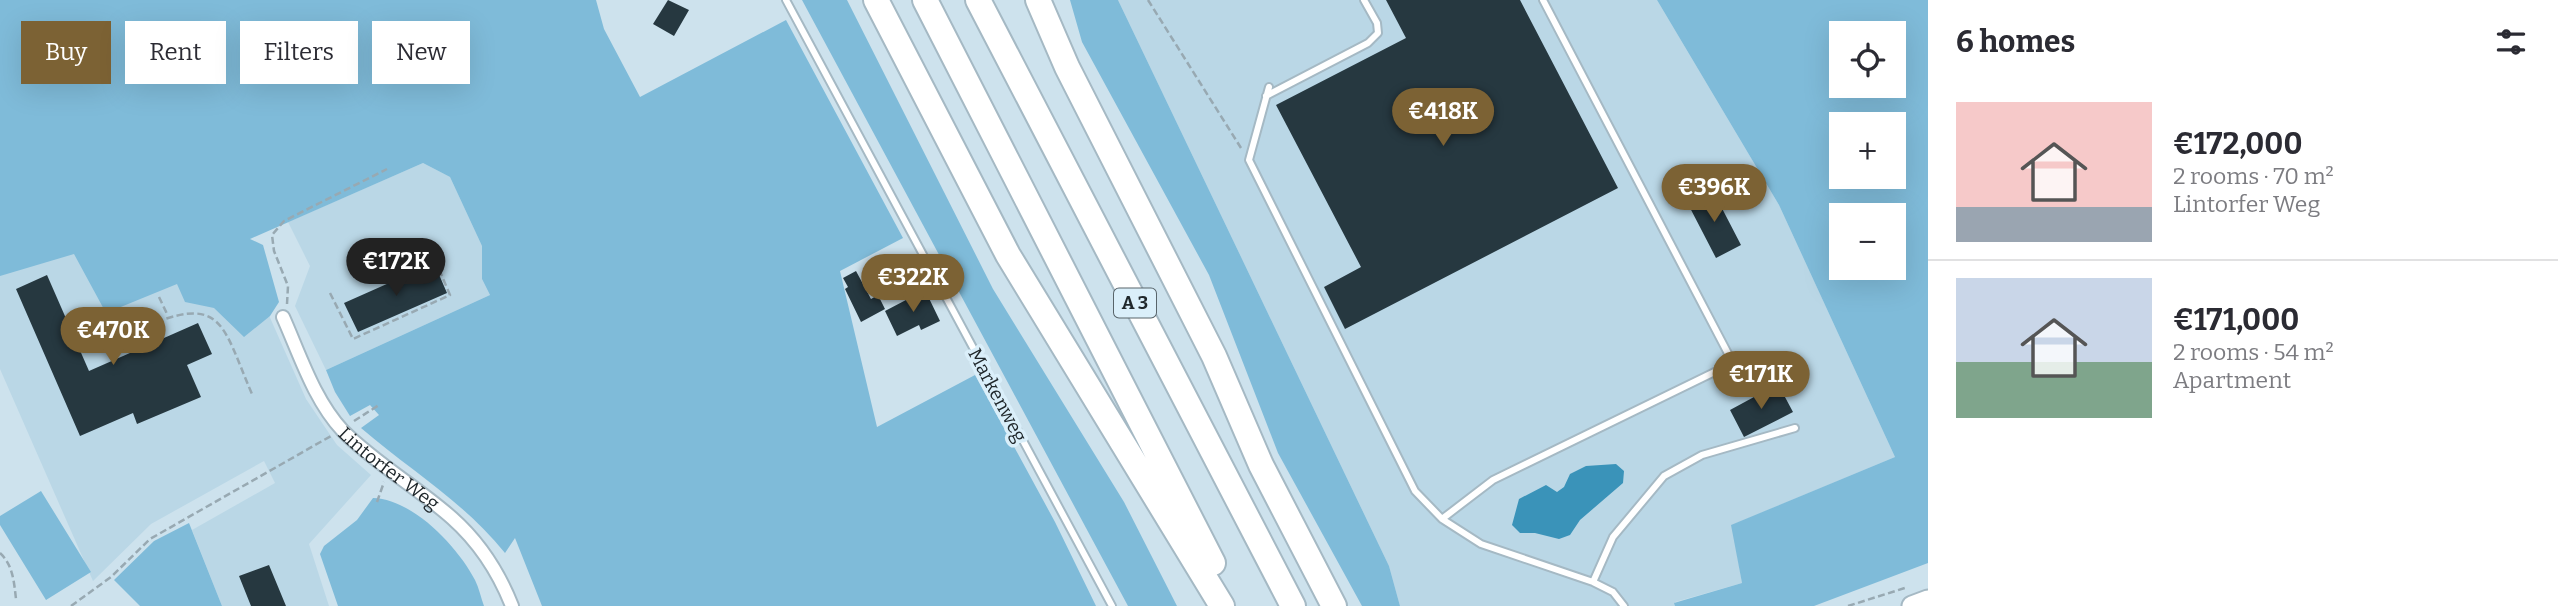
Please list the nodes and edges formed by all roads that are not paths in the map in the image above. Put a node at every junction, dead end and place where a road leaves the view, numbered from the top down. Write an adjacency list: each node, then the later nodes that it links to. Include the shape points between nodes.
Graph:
1 (786, 0): 18 (lane, Markenweg)
2 (876, 0): 19 (highway, via 1007,255)
3 (925, 0): 20 (highway, A 3)
4 (978, 0): 21 (highway, A 3)
5 (1026, 0): 9 (highway)
6 (1038, 0): 9 (highway)
7 (1364, 0): 11 (lane, via 1378,33 1368,43)
8 (1543, 0): 14 (lane, via 1734,363 1493,480)
9 (1057, 46): 22 (highway)
10 (1269, 87): 11 (lane)
11 (1266, 96): 14 (lane, via 1248,160 1415,491)
12 (283, 317): 17 (street, Lintorfer Weg, via 325,407 342,430 452,518 484,553)
13 (1795, 428): 15 (lane, via 1702,456 1664,476 1613,537)
14 (1442, 519): 15 (lane, via 1481,544)
15 (1593, 582): 23 (lane, via 1613,592)
16 (1928, 600): 24 (main road)
17 (513, 606)
18 (1112, 606)
19 (1222, 606)
20 (1235, 606)
21 (1293, 606)
22 (1334, 606)
23 (1624, 606)
24 (1912, 606)

